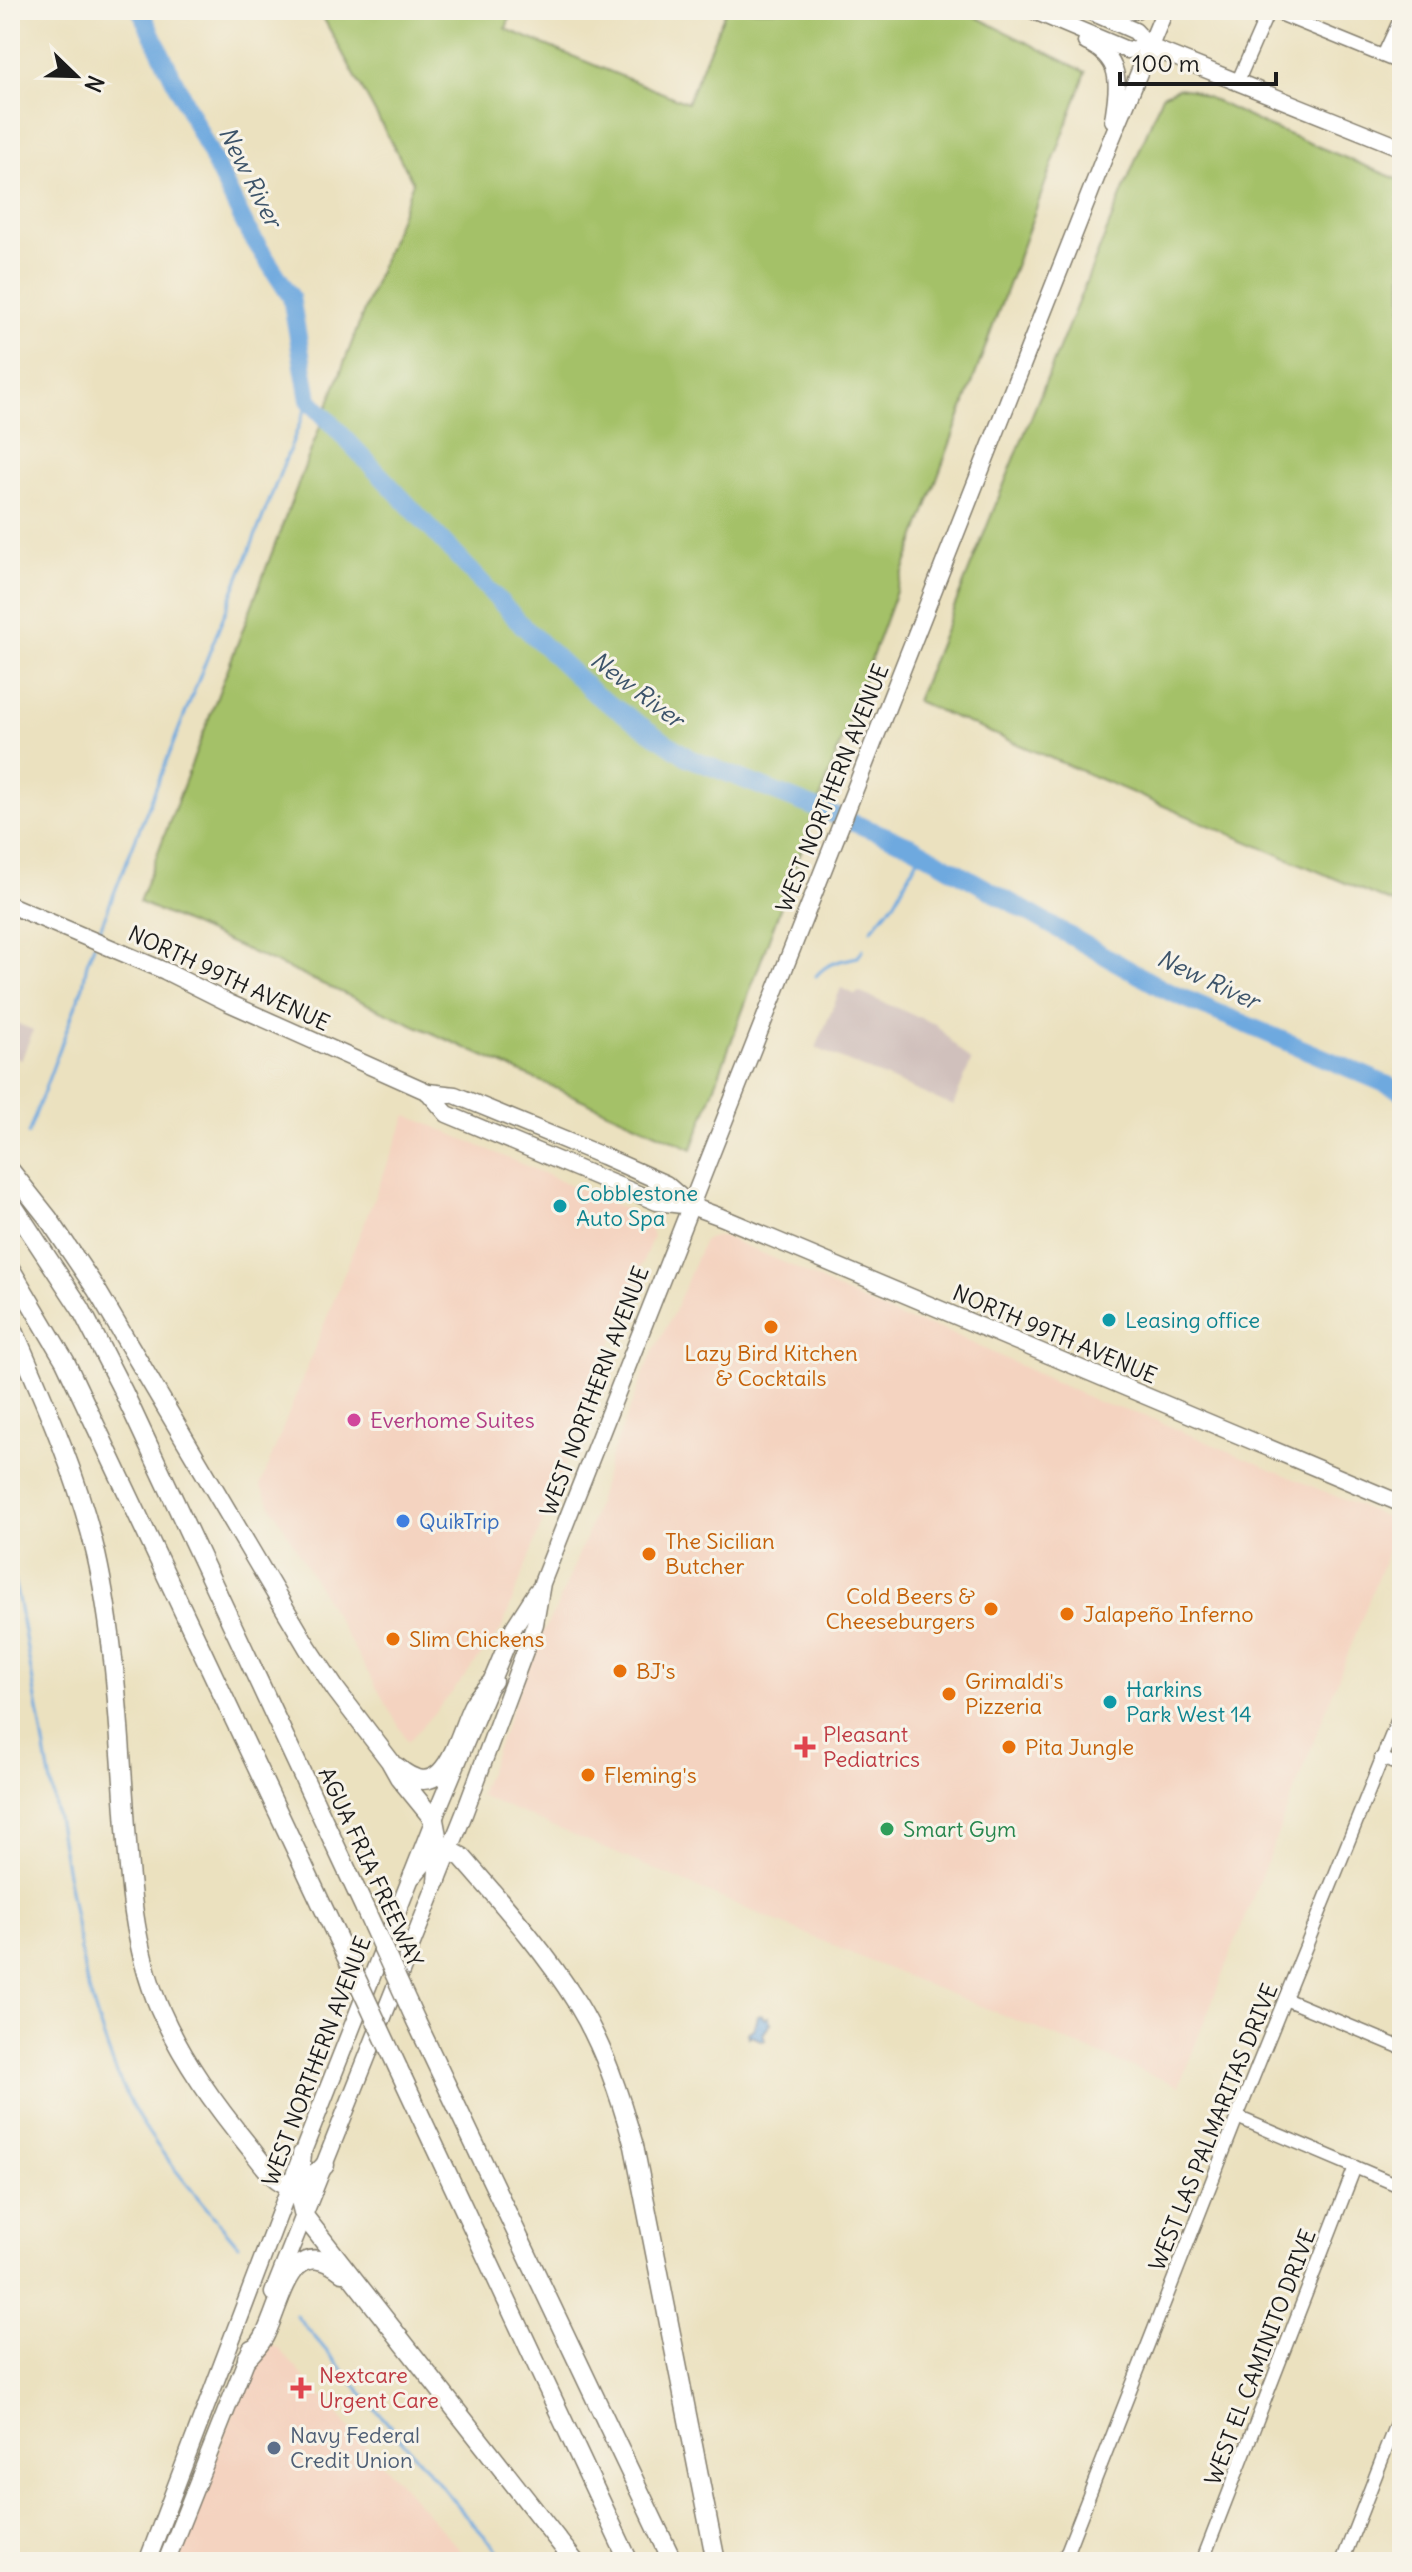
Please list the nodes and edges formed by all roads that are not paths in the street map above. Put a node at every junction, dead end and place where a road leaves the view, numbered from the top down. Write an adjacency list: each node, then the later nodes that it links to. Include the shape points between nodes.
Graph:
1 (1020, 10): 13 (main road, via 1094,45 1111,59 1117,86)
2 (1032, 10): 9 (main road, via 1127,50)
3 (1087, 10): 9 (main road, via 1135,31)
4 (1104, 10): 5 (main road)
5 (1136, 10)
6 (1165, 10): 9 (main road, WEST NORTHERN AVENUE)
7 (1270, 10): 10 (street); 12 (street)
8 (1402, 15): 10 (street)
9 (1150, 47): 12 (main road); 13 (main road, WEST NORTHERN AVENUE)
10 (1383, 56): 11 (street)
11 (1402, 64)
12 (1237, 83): 14 (main road)
13 (1109, 145): 18 (main road, WEST NORTHERN AVENUE)
14 (1402, 148)
15 (10, 905): 18 (main road, NORTH 99TH AVENUE, via 428,1092 455,1095 603,1156 666,1184)
16 (10, 1170): 26 (highway, via 96,1289 308,1648)
17 (10, 1201): 50 (highway, AGUA FRIA FREEWAY, bridge, via 81,1309 123,1391)
18 (691, 1206): 21 (main road, NORTH 99TH AVENUE); 22 (main road, WEST NORTHERN AVENUE)
19 (10, 1268): 49 (highway, bridge, via 65,1361)
20 (10, 1322): 38 (highway, via 62,1445 96,1553 111,1645 137,1932 159,2008 193,2073 224,2116 272,2175)
21 (1402, 1504)
22 (542, 1583): 23 (main road, WEST NORTHERN AVENUE, via 514,1627); 29 (main road, WEST NORTHERN AVENUE, via 535,1624)
23 (493, 1681): 26 (highway, via 475,1701 440,1775 417,1779); 28 (main road, WEST NORTHERN AVENUE)
24 (1402, 1709): 25 (street, WEST LAS PALMARITAS DRIVE)
25 (1381, 1758): 27 (street); 32 (street, WEST LAS PALMARITAS DRIVE)
26 (390, 1761): 28 (highway)
27 (1402, 1766)
28 (434, 1820): 29 (highway); 30 (main road, WEST NORTHERN AVENUE)
29 (445, 1851): 30 (highway, via 426,1858); 31 (highway); 51 (highway, via 457,1854 474,1872 559,1977 590,2027 620,2097)
30 (413, 1875): 35 (main road, WEST NORTHERN AVENUE)
31 (437, 1881): 36 (main road, WEST NORTHERN AVENUE)
32 (1285, 1999): 33 (street); 34 (street, WEST LAS PALMARITAS DRIVE)
33 (1402, 2048)
34 (1237, 2117): 37 (street); 52 (street, WEST LAS PALMARITAS DRIVE)
35 (302, 2154): 38 (highway)
36 (325, 2165): 38 (highway); 40 (main road, WEST NORTHERN AVENUE)
37 (1355, 2167): 39 (street); 53 (street, WEST EL CAMINITO DRIVE)
38 (294, 2185): 40 (highway); 44 (main road, WEST NORTHERN AVENUE)
39 (1402, 2187)
40 (304, 2216): 41 (highway); 42 (main road, WEST NORTHERN AVENUE)
41 (355, 2283): 42 (highway, via 329,2262 306,2260 293,2271 264,2338); 48 (highway)
42 (247, 2358): 45 (main road, WEST NORTHERN AVENUE)
43 (1402, 2408): 54 (street)
44 (185, 2464): 45 (main road, via 184,2488 170,2526); 46 (main road, WEST NORTHERN AVENUE)
45 (175, 2538): 47 (main road, WEST NORTHERN AVENUE)
46 (147, 2562)
47 (166, 2562)
48 (575, 2562)
49 (629, 2562)
50 (673, 2562)
51 (716, 2562)
52 (1063, 2562)
53 (1202, 2562)
54 (1342, 2562)

